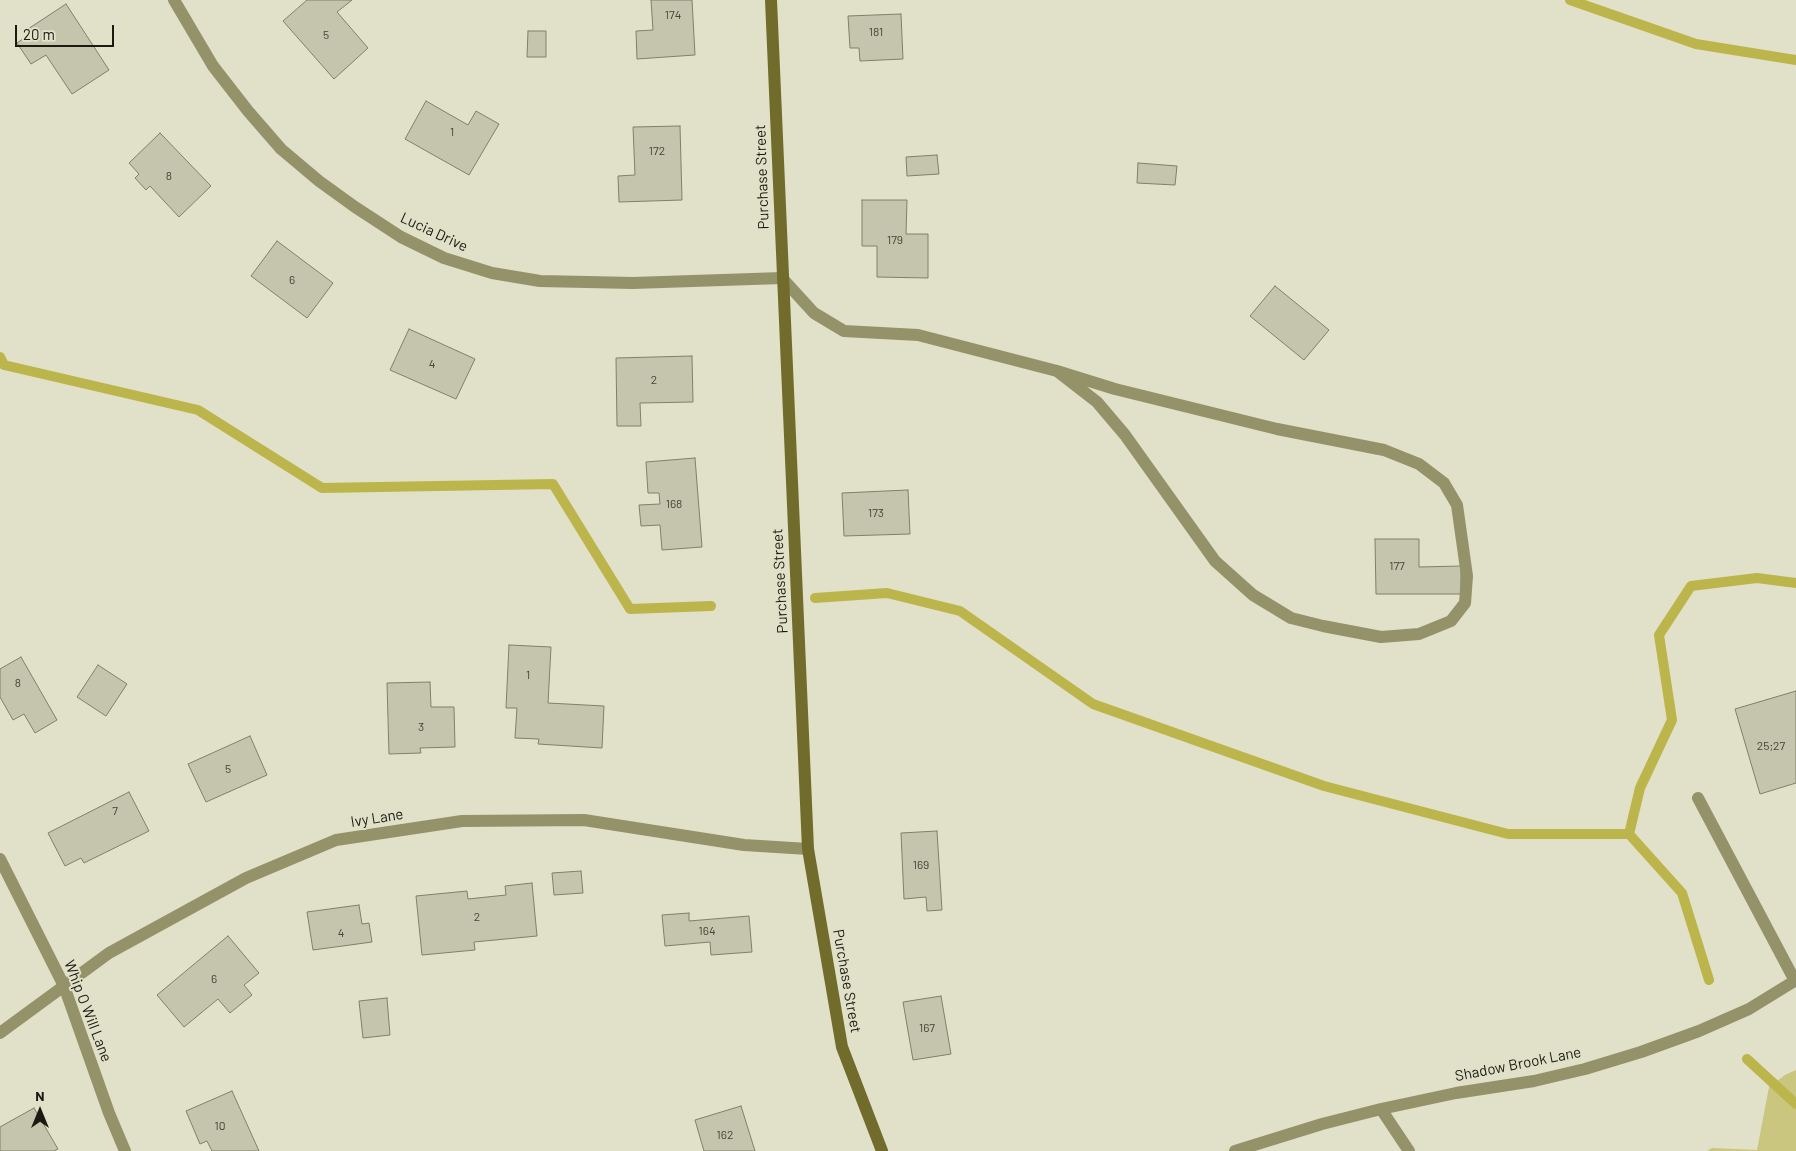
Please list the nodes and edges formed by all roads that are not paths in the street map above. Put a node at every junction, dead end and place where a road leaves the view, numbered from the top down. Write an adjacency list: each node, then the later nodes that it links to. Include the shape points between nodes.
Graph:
1 (174, 0): 3 (street, Lucia Drive, via 213,66 281,149 319,182 355,207 401,237 444,258 540,281 633,283)
2 (771, 0): 3 (main road, Purchase Street)
3 (782, 278): 4 (street, via 814,313 844,331 918,334); 6 (main road, Purchase Street)
4 (1057, 371): 4 (street, via 1098,402 1215,561 1272,608 1290,618 1381,637 1419,634 1450,622 1465,603 1467,576 1458,505 1444,483 1419,464 1384,450 1277,430)
5 (1698, 798): 8 (street)
6 (808, 849): 9 (street, Ivy Lane, via 744,845 584,820 462,821 336,840 246,878 109,953); 14 (main road, Purchase Street, via 842,1047)
7 (0, 859): 9 (street, Whip O Will Lane)
8 (1796, 981): 11 (street, Shadow Brook Lane, via 1748,1009 1641,1052 1534,1081)
9 (64, 986): 10 (street, Ivy Lane); 13 (street, Whip O Will Lane)
10 (0, 1033)
11 (1381, 1109): 12 (street, Shadow Brook Lane, via 1322,1124); 16 (street)
12 (1265, 1147): 15 (street, Shadow Brook Lane)
13 (125, 1151)
14 (882, 1151)
15 (1235, 1151)
16 (1409, 1151)

